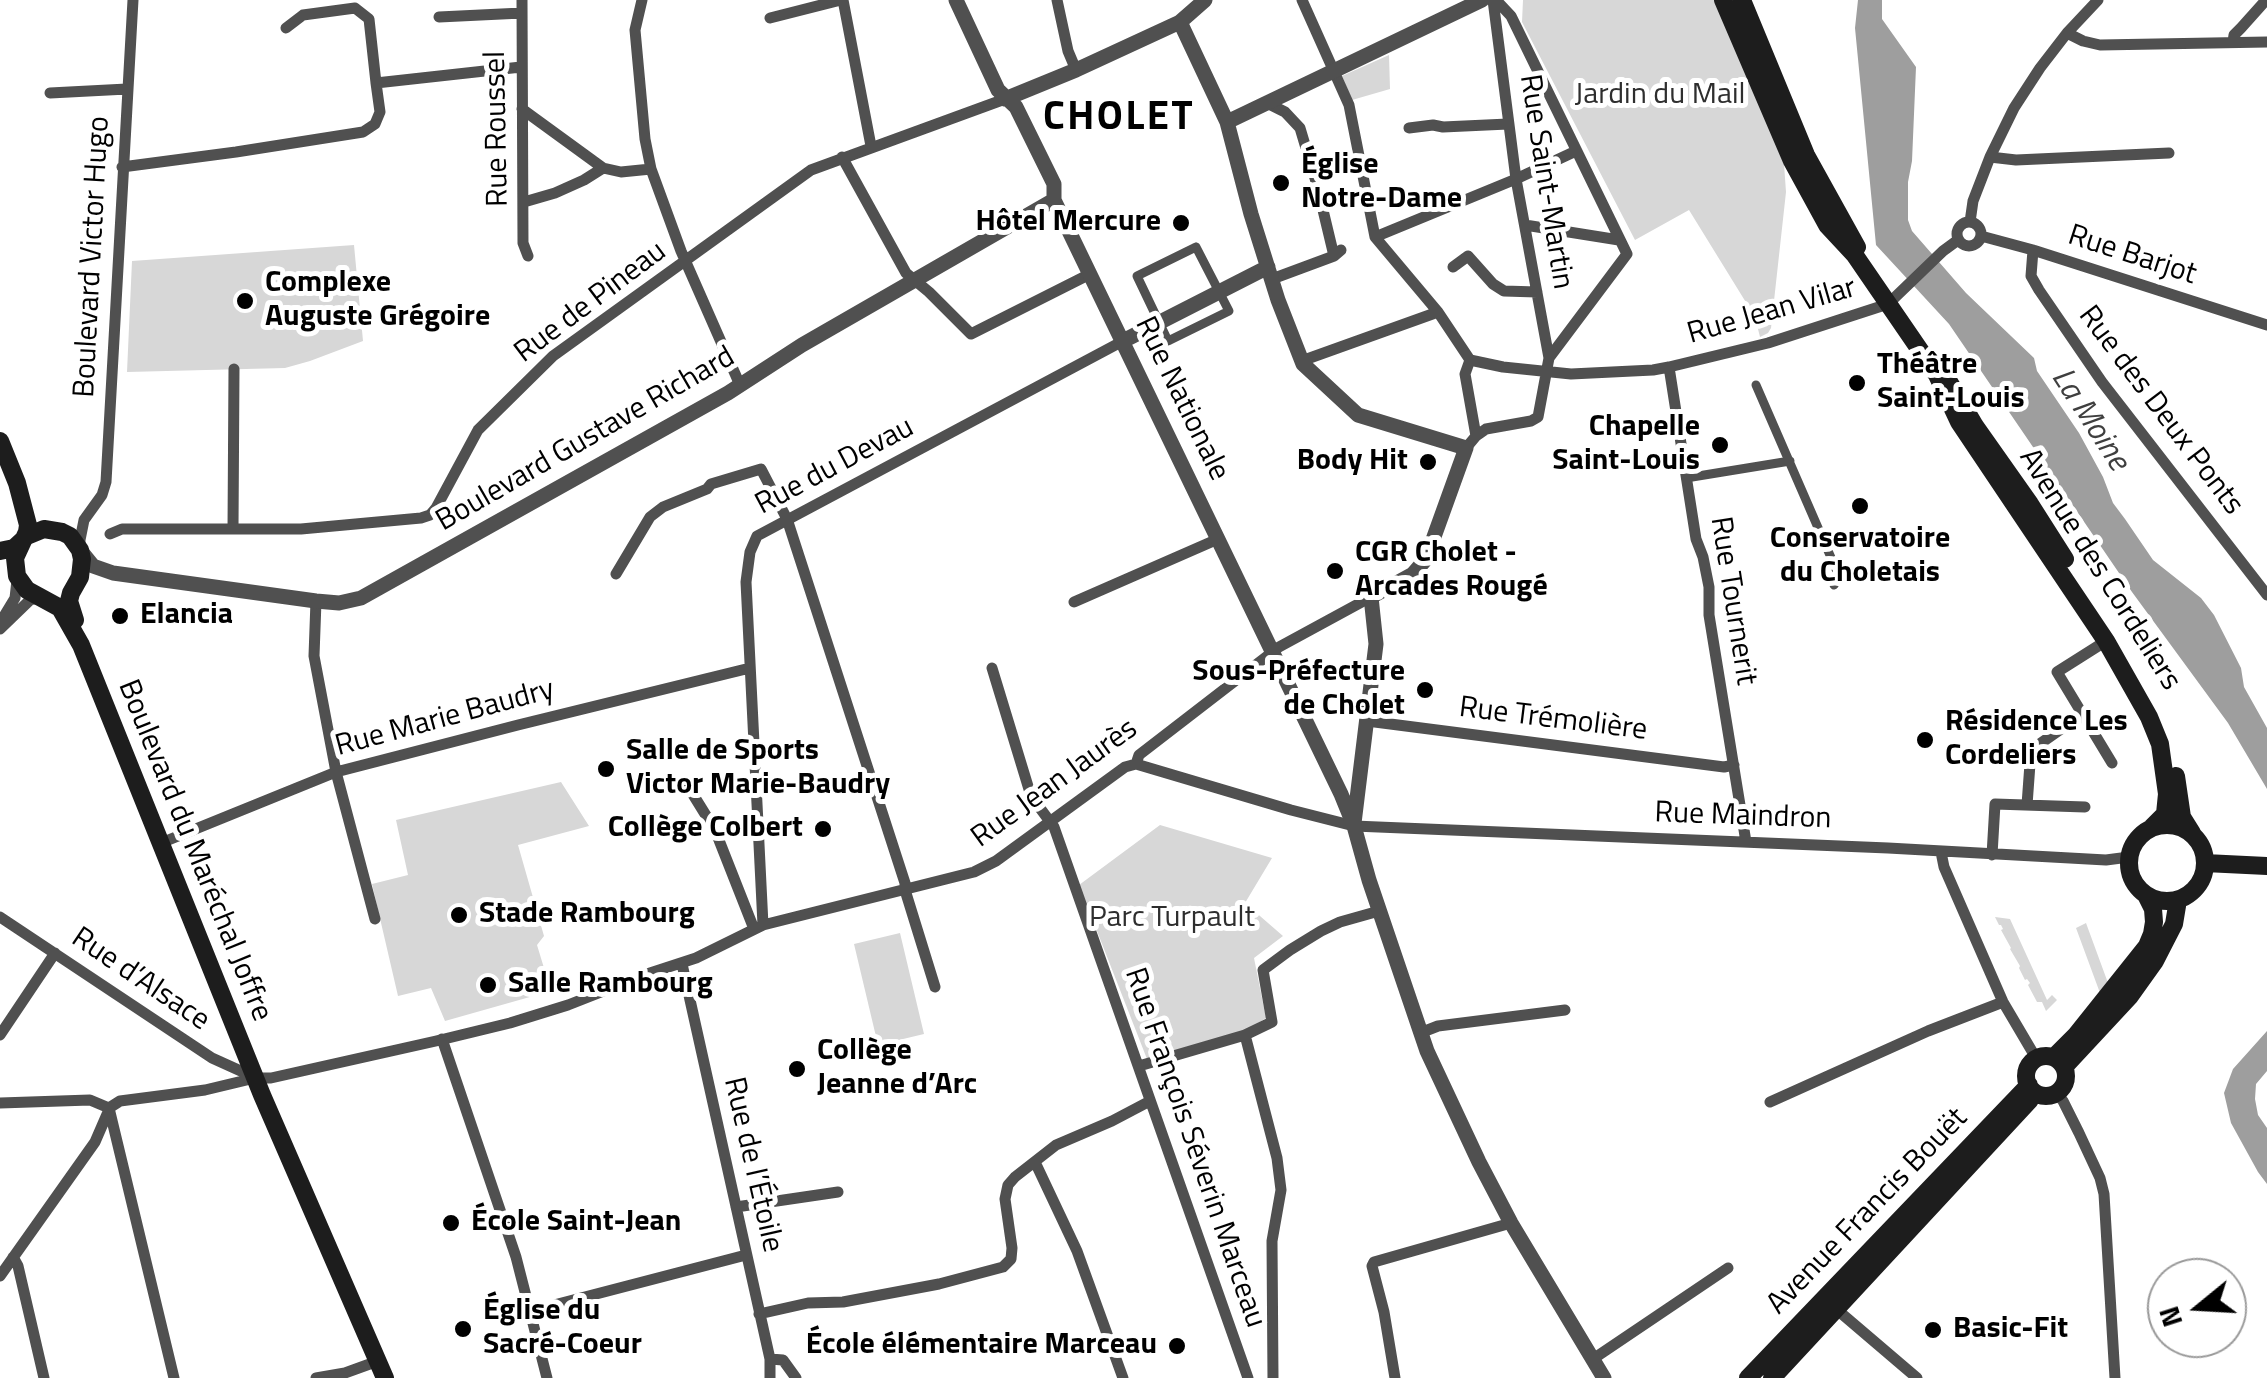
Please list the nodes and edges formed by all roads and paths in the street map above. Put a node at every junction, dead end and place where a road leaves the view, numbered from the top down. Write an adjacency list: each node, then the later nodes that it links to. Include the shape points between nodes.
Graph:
1 (132, 0): 26 (street, Boulevard Victor Hugo)
2 (642, 0): 41 (street, via 635,30)
3 (842, 0): 16 (street); 34 (street)
4 (956, 0): 28 (street, Rue Nationale)
5 (1057, 0): 23 (street)
6 (1302, 0): 24 (street)
7 (1482, 0): 24 (street)
8 (1494, 0): 32 (street, Rue Saint-Martin); 35 (street, via 1511,16)
9 (1723, 0): 60 (main road, via 1827,225)
10 (1742, 0): 60 (main road, via 1819,180 1862,257)
11 (2098, 0): 19 (street)
12 (2266, 0): 20 (street)
13 (1202, 1): 17 (street)
14 (522, 6): 15 (street); 22 (street, Rue Roussel)
15 (439, 18)
16 (770, 18)
17 (1180, 22): 23 (street); 31 (street)
18 (286, 28): 25 (street, via 302,15 355,8 369,19)
19 (2068, 33): 20 (street, via 2100,44); 37 (street, via 2027,86)
20 (2233, 42): 21 (street)
21 (2267, 42)
22 (521, 67): 25 (street); 30 (street, Rue Roussel)
23 (1076, 70): 28 (street)
24 (1335, 70): 29 (street); 48 (street)
25 (376, 82): 39 (street, via 380,112 363,132)
26 (127, 90): 27 (street); 39 (street, Boulevard Victor Hugo)
27 (50, 93)
28 (1005, 99): 34 (street); 43 (street, Rue Nationale, via 1016,107 1054,184)
29 (1267, 103): 31 (street); 55 (street, via 1300,128 1338,253)
30 (522, 109): 40 (street); 44 (street, Rue Roussel)
31 (1227, 122): 55 (street)
32 (1508, 124): 33 (street); 42 (street, Rue Saint-Martin)
33 (1409, 128)
34 (871, 146): 38 (street, Rue de Pineau)
35 (1576, 151): 42 (street); 49 (street)
36 (2169, 153): 37 (street)
37 (1990, 157): 45 (street)
38 (844, 162): 53 (street, Rue de Pineau, via 811,170); 57 (street)
39 (122, 168): 78 (street, Boulevard Victor Hugo, via 106,482)
40 (603, 168): 41 (street); 44 (street)
41 (651, 170): 53 (street)
42 (1516, 179): 46 (street, Rue Saint-Martin); 48 (street)
43 (1054, 200): 56 (street, Rue Nationale); 57 (street, Boulevard Gustave Richard)
44 (524, 202): 52 (street, Rue Roussel)
45 (1970, 222): 47 (street); 50 (street, via 1960,226)
46 (1525, 224): 49 (street); 59 (street, Rue Saint-Martin)
47 (1980, 236): 50 (street, via 1973,246); 51 (street, Rue Barjot)
48 (1375, 237): 61 (street)
49 (1620, 240): 65 (street, via 1628,254)
50 (1958, 240): 60 (street)
51 (2034, 250): 63 (street, Rue Barjot); 93 (street, Rue des Deux Ponts, via 2031,276 2039,290)
52 (528, 256)
53 (686, 261): 71 (street); 81 (street, Rue de Pineau, via 553,356 490,417 430,515)
54 (1453, 267): 59 (street, via 1468,256 1498,288)
55 (1270, 273): 58 (street); 67 (street)
56 (1090, 274): 57 (street, via 971,334); 64 (street, Rue Nationale)
57 (914, 280): 71 (street, Boulevard Gustave Richard)
58 (1220, 292): 62 (street); 62 (street, via 1196,247 1137,276)
59 (1538, 292): 65 (street, Rue Saint-Martin)
60 (1895, 299): 68 (street, Rue Jean Vilar, via 1768,343); 99 (main road, Avenue des Cordeliers, via 1958,422); 116 (main road, Avenue des Cordeliers, via 2124,652 2166,735 2182,817)
61 (1438, 312): 66 (street); 67 (street)
62 (1160, 323): 64 (street)
63 (2267, 325)
64 (1123, 341): 79 (street, Rue du Devau); 83 (street, Rue Nationale)
65 (1550, 358): 70 (street, Rue Saint-Martin)
66 (1470, 360): 70 (street, Rue Jean Vilar); 74 (street, via 1465,374)
67 (1303, 364): 74 (street, via 1358,415)
68 (1669, 367): 70 (street, Rue Jean Vilar); 76 (street, Rue Tournerit)
69 (234, 369): 81 (street)
70 (1548, 371): 74 (street, Rue Saint-Martin, via 1538,417 1486,430)
71 (740, 386): 96 (street, Boulevard Gustave Richard, via 361,598)
72 (1756, 386): 75 (street)
73 (0, 441): 77 (main road)
74 (1471, 442): 95 (street, via 1426,559)
75 (1790, 461): 76 (street); 92 (street, via 1839,576)
76 (1686, 478): 108 (street, Rue Tournerit)
77 (17, 483): 80 (main road, via 34,514); 84 (main road, via 28,524)
78 (90, 511): 80 (street); 85 (street, Boulevard Victor Hugo)
79 (787, 518): 89 (street, via 760,469 712,484 650,518); 102 (street, Rue du Devau, via 757,536 750,552); 124 (street)
80 (53, 529): 84 (main road); 85 (main road)
81 (233, 529): 82 (street, Rue de Pineau)
82 (110, 534)
83 (1218, 539): 97 (street); 101 (street, Rue Nationale)
84 (21, 543): 86 (main road); 90 (main road, via 14,558)
85 (80, 550): 88 (street, Boulevard Gustave Richard, via 94,566); 91 (main road)
86 (0, 551)
87 (0, 562): 90 (main road)
88 (113, 573): 91 (street, Boulevard Gustave Richard); 96 (street, Boulevard Gustave Richard)
89 (616, 574)
90 (17, 576): 94 (main road); 98 (street, via 15,598)
91 (76, 584): 94 (main road); 100 (main road, Boulevard du Maréchal Joffre, via 69,602)
92 (1834, 584)
93 (2267, 596)
94 (42, 597): 98 (street); 100 (main road, Boulevard du Maréchal Joffre, via 60,608)
95 (1371, 598): 101 (street, Rue Jean Jaurès); 105 (street, via 1376,644)
96 (316, 601): 109 (street, via 314,656)
97 (1074, 602)
98 (0, 626)
99 (2106, 640): 104 (street, via 2057,672); 115 (main road, Avenue des Cordeliers, via 2160,744 2165,814)
100 (81, 645): 118 (main road, Boulevard du Maréchal Joffre)
101 (1272, 652): 107 (street, Rue Jean Jaurès, via 1139,755); 114 (street, Rue Nationale)
102 (750, 668): 109 (street, Rue Marie Baudry); 130 (street, Rue du Devau)
103 (992, 668): 113 (street, Rue François Séverin Marceau, via 1031,796)
104 (2081, 715): 106 (street); 111 (street, via 2031,750)
105 (1366, 722): 108 (street, Rue Trémolière); 114 (street)
106 (2112, 762)
107 (1136, 764): 113 (street, Rue Jean Jaurès); 114 (street, Rue Maindron)
108 (1734, 766): 117 (street, Rue Tournerit)
109 (336, 772): 118 (street, Rue Marie Baudry); 129 (street)
110 (689, 788): 130 (street)
111 (2027, 805): 112 (street); 120 (street, via 1995,804)
112 (2086, 807)
113 (1051, 821): 124 (street, Rue Jean Jaurès, via 974,872); 141 (street, Rue François Séverin Marceau)
114 (1354, 826): 117 (street, Rue Maindron); 127 (street)
115 (2152, 827): 116 (main road); 121 (main road)
116 (2192, 833): 122 (main road)
117 (1746, 842): 119 (street, Rue Maindron)
118 (161, 843): 142 (main road, Boulevard du Maréchal Joffre)
119 (1941, 852): 120 (street, Rue Maindron); 134 (street)
120 (1992, 855): 121 (street, Rue Maindron)
121 (2129, 858): 125 (main road, via 2132,879)
122 (2205, 864): 123 (main road); 126 (main road, via 2198,885)
123 (2267, 866)
124 (905, 890): 130 (street, Rue Jean Jaurès); 133 (street)
125 (2146, 895): 126 (main road); 140 (main road, via 2154,922 2146,946)
126 (2178, 900): 140 (main road, via 2174,924 2130,996)
127 (1379, 911): 136 (street); 138 (street, via 1330,926 1263,970 1272,1022)
128 (0, 917): 131 (street, Rue d’Alsace)
129 (374, 918)
130 (759, 927): 132 (street, Rue Jean Jaurès)
131 (55, 954): 137 (street); 142 (street, Rue d’Alsace, via 212,1058)
132 (682, 964): 139 (street, Rue Jean Jaurès, via 568,1005); 150 (street, Rue de l’Étoile)
133 (934, 987)
134 (2004, 1002): 140 (street); 145 (street)
135 (1565, 1010): 136 (street)
136 (1420, 1033): 151 (street)
137 (0, 1035)
138 (1246, 1035): 141 (street); 171 (street, via 1282,1190 1272,1241)
139 (442, 1039): 142 (street, Rue Jean Jaurès); 157 (street)
140 (2052, 1061): 143 (main road, via 2066,1079); 143 (main road, via 2028,1067 2027,1079)
141 (1139, 1066): 144 (street, Rue François Séverin Marceau)
142 (256, 1078): 147 (street, Rue Jean Jaurès); 161 (main road, Boulevard du Maréchal Joffre)
143 (2041, 1090): 156 (main road, Avenue Francis Bouët); 174 (main road, Avenue Francis Bouët); 177 (street, via 2063,1101 2100,1178)
144 (1150, 1101): 148 (street, via 1056,1145); 170 (street, Rue François Séverin Marceau)
145 (1770, 1102)
146 (0, 1103): 147 (street, via 90,1100)
147 (109, 1108): 153 (street, via 95,1142); 164 (street)
148 (1035, 1162): 158 (street, via 1008,1185 1012,1248 1003,1267); 169 (street, via 1077,1251)
149 (838, 1192): 150 (street)
150 (736, 1207): 152 (street, Rue de l’Étoile)
151 (1511, 1223): 160 (street); 172 (street, via 1374,1262)
152 (746, 1255): 157 (street); 158 (street, Rue de l’Étoile)
153 (14, 1257): 155 (street); 163 (street)
154 (1728, 1268): 160 (street)
155 (0, 1276)
156 (1835, 1308): 175 (main road, Avenue Francis Bouët); 176 (street)
157 (531, 1312): 166 (street)
158 (760, 1314): 159 (street, Rue de l’Étoile)
159 (770, 1358): 167 (street, Rue de l’Étoile); 168 (street, via 783,1360)
160 (1593, 1358): 173 (street)
161 (379, 1373): 162 (street)
162 (348, 1376): 165 (street)
163 (44, 1378)
164 (174, 1378)
165 (316, 1378)
166 (547, 1378)
167 (770, 1378)
168 (796, 1378)
169 (1123, 1378)
170 (1248, 1378)
171 (1273, 1378)
172 (1394, 1378)
173 (1604, 1378)
174 (1748, 1378)
175 (1772, 1378)
176 (1917, 1378)
177 (2115, 1378)

